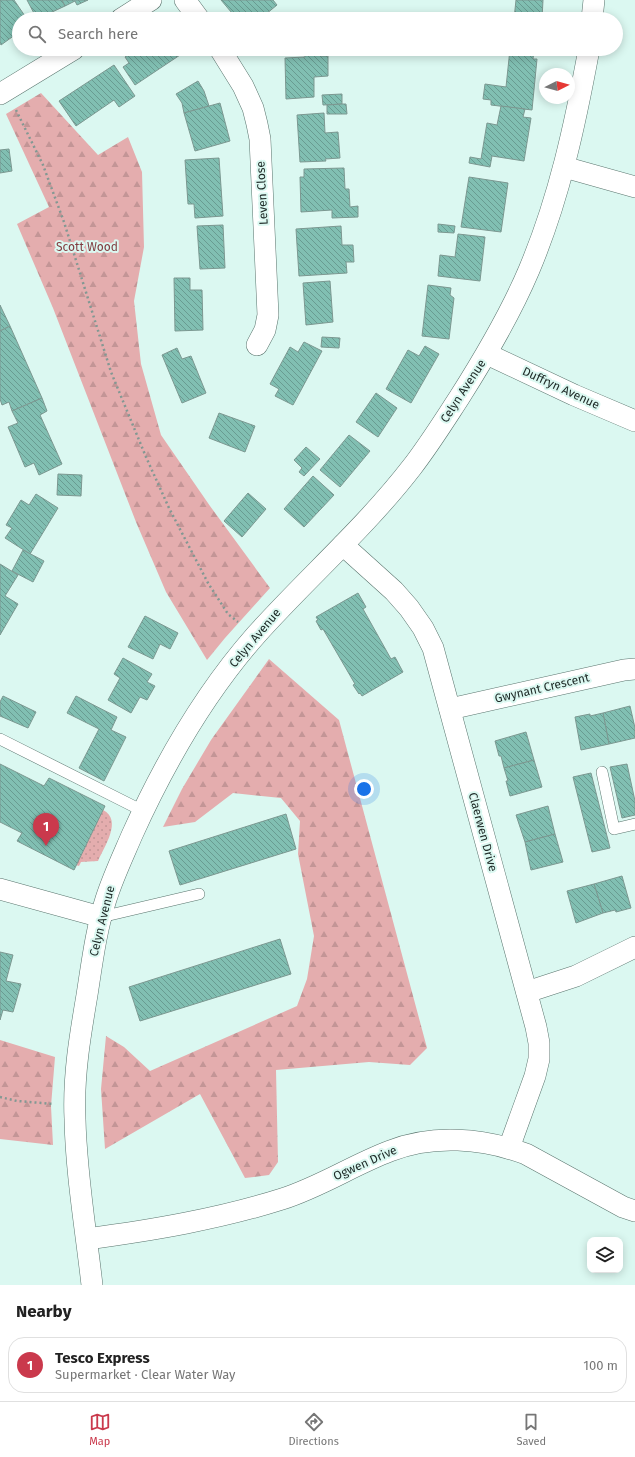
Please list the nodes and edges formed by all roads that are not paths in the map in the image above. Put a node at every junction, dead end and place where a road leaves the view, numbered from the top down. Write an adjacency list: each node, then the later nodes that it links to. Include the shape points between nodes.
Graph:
1 (152, 0): 4 (street)
2 (185, 0): 5 (street)
3 (594, 0): 6 (street)
4 (132, 12)
5 (194, 12)
6 (593, 12)
7 (65, 56): 10 (street)
8 (224, 56): 13 (street, Leven Close, via 253,108 260,139 268,315 265,330)
9 (588, 56): 11 (street, Celyn Avenue)
10 (7, 99)
11 (564, 167): 12 (street); 14 (street, Celyn Avenue, via 546,226 528,271)
12 (635, 187)
13 (257, 345)
14 (487, 354): 15 (street, Duffryn Avenue); 16 (street, Celyn Avenue, via 414,466)
15 (635, 421)
16 (343, 545): 18 (street, Claerwen Drive, via 394,591 423,628 433,648); 21 (street, Celyn Avenue, via 238,655 177,745)
17 (635, 669): 18 (street, Gwynant Crescent)
18 (450, 709): 27 (street, Claerwen Drive)
19 (0, 739): 21 (lane)
20 (602, 772): 22 (lane, via 614,829)
21 (143, 811): 25 (street, Celyn Avenue, via 112,880)
22 (635, 824)
23 (0, 889): 25 (street)
24 (199, 894): 25 (lane)
25 (101, 917): 30 (street, Celyn Avenue, via 75,1080 77,1154)
26 (635, 947): 27 (street, via 576,976)
27 (526, 992): 28 (street, Claerwen Drive, via 536,1027 539,1059)
28 (509, 1148): 29 (street, Ogwen Drive, via 526,1154); 30 (street, Ogwen Drive, via 470,1141 413,1144 390,1151 283,1199 196,1221)
29 (635, 1212)
30 (87, 1240): 31 (street, Celyn Avenue)
31 (92, 1285)

